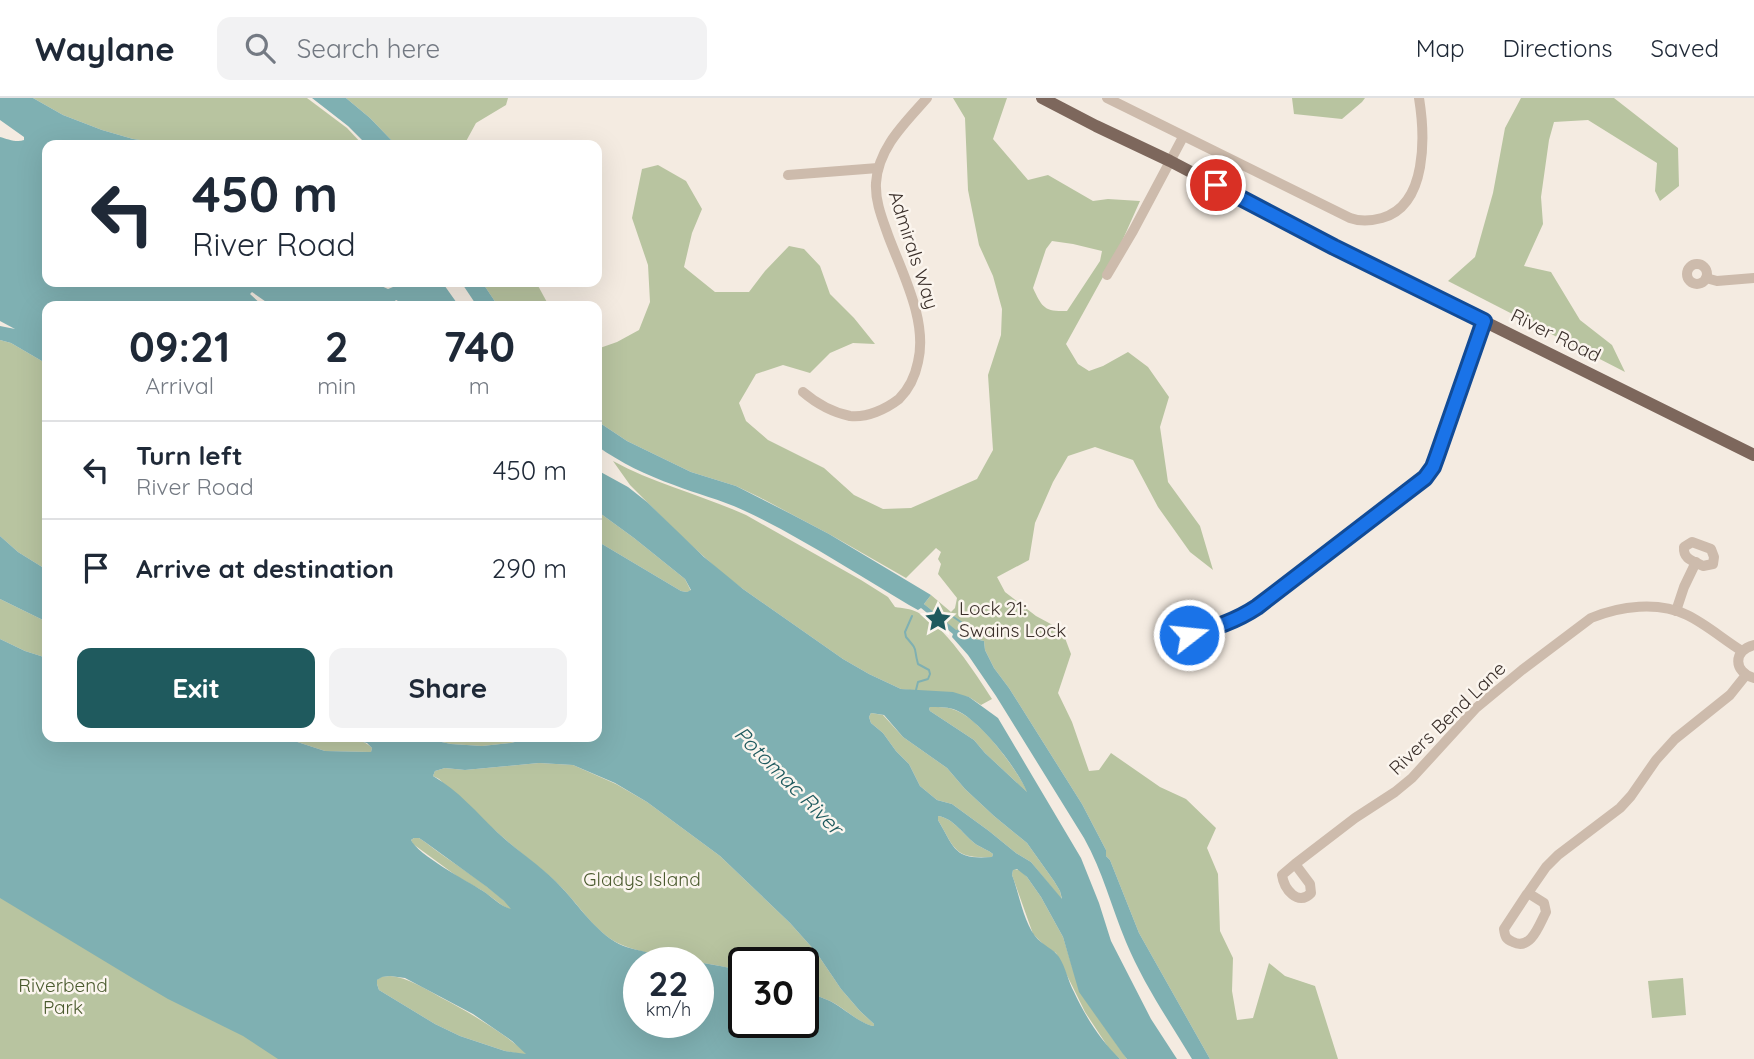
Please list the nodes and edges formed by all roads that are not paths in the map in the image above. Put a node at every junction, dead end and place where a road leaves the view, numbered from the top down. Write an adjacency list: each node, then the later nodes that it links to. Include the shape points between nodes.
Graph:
1 (927, 98): 7 (street, Admirals Way, via 895,135)
2 (1042, 98): 6 (main road, River Road)
3 (1107, 98): 5 (street)
4 (1419, 98): 5 (street, via 1423,138 1413,192 1398,210 1375,220 1350,218)
5 (1184, 136): 6 (street)
6 (1170, 161): 9 (street); 12 (main road, River Road)
7 (878, 168): 8 (street); 13 (street, Admirals Way, via 880,213 920,328 914,379 892,405 863,415 825,408)
8 (788, 175)
9 (1107, 275)
10 (1706, 278): 11 (street)
11 (1754, 278)
12 (1484, 321): 14 (main road, River Road); 17 (street, via 1433,467 1425,478 1242,617 1189,635)
13 (803, 392)
14 (1754, 455)
15 (1696, 562): 16 (street)
16 (1676, 611): 19 (street, Rivers Bend Lane); 21 (street, Rivers Bend Lane, via 1635,607 1591,618 1476,708 1412,778)
17 (1169, 634)
18 (1754, 645): 19 (street)
19 (1742, 651): 20 (street, via 1739,664)
20 (1750, 676): 22 (street, via 1675,739 1620,808 1558,855)
21 (1295, 864)
22 (1528, 892): 22 (street, via 1504,929 1508,940 1517,944 1531,939 1546,912 1544,903)

